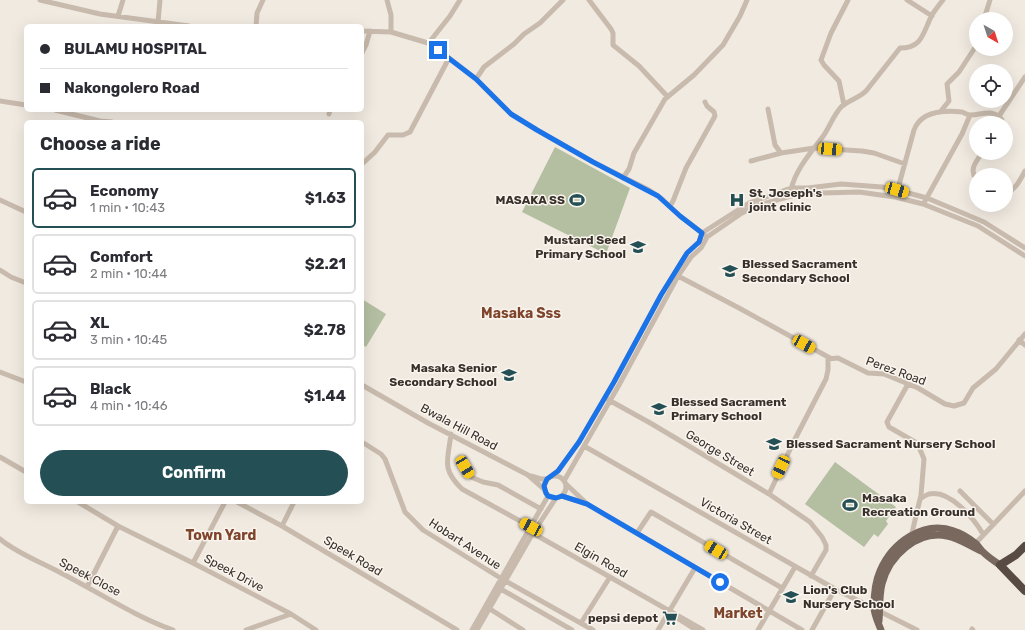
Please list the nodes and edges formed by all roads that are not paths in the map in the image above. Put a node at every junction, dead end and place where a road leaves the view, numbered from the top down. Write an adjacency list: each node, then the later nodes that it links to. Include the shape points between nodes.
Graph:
1 (40, 0): 15 (street)
2 (123, 0): 15 (street)
3 (160, 0): 17 (street)
4 (263, 0): 19 (street)
5 (387, 0): 22 (street, via 391,15)
6 (460, 0): 23 (street)
7 (563, 0): 28 (street, via 540,23 489,63)
8 (589, 0): 29 (street, via 611,29 613,45 639,66)
9 (747, 0): 29 (street, via 723,45 694,75)
10 (848, 0): 33 (street, via 821,60 839,81)
11 (907, 0): 16 (street)
12 (943, 0): 16 (street)
13 (990, 0): 14 (street)
14 (986, 12)
15 (118, 16): 17 (street)
16 (932, 16): 33 (street, via 920,41 908,48 900,48 866,91)
17 (158, 22): 18 (street)
18 (174, 24)
19 (256, 24)
20 (364, 31): 21 (street)
21 (370, 31): 22 (street); 24 (street)
22 (391, 32): 23 (street)
23 (428, 43): 26 (street)
24 (364, 50)
25 (969, 56): 36 (street, via 947,84 949,101)
26 (449, 58): 28 (street); 42 (street, via 410,132 403,135 388,135)
27 (1025, 77): 38 (street)
28 (476, 79): 46 (street, via 503,107 523,122)
29 (667, 96): 46 (street, via 647,128)
30 (0, 101): 32 (street)
31 (705, 102): 55 (street, via 715,116 686,168)
32 (24, 105)
33 (844, 105): 40 (street)
34 (768, 109): 41 (street, via 775,145)
35 (63, 112): 39 (street)
36 (940, 112): 37 (street, via 963,112); 44 (street, via 924,116 916,126)
37 (970, 115): 38 (street, via 987,112); 52 (street)
38 (999, 116)
39 (96, 120)
40 (814, 148): 41 (street); 44 (street, via 874,153); 47 (street, via 804,161)
41 (781, 153): 43 (street)
42 (364, 162)
43 (751, 162)
44 (905, 164): 49 (street)
45 (1025, 171): 48 (street)
46 (623, 178): 55 (street, via 649,190)
47 (791, 188): 49 (street, via 842,184); 50 (street); 57 (street, via 749,203)
48 (1013, 188)
49 (897, 190): 51 (street); 52 (street)
50 (791, 196): 51 (street, via 860,192); 58 (street, via 755,206)
51 (895, 197): 54 (street)
52 (926, 198): 54 (street); 59 (street, via 984,222)
53 (0, 200): 56 (street)
54 (923, 204): 60 (street, via 978,226)
55 (670, 206): 57 (street)
56 (24, 211)
57 (702, 233): 58 (street); 72 (street, via 699,242 687,253 661,295)
58 (707, 237): 62 (street)
59 (1025, 248): 60 (street)
60 (1023, 254)
61 (0, 270): 63 (street)
62 (678, 276): 67 (street, Perez Road); 72 (street)
63 (24, 282)
64 (1025, 334): 65 (street, Perez Road)
65 (1019, 340): 66 (street); 70 (street, Perez Road, via 996,369 973,388 967,399 959,405 946,404)
66 (1025, 345)
67 (830, 358): 70 (street, Perez Road, via 838,358 868,373 884,374); 85 (street, via 827,361 826,378)
68 (0, 372): 69 (street)
69 (24, 381)
70 (908, 384): 89 (street, via 887,422 889,426 915,442 922,453 924,459)
71 (364, 386): 73 (street, Bwala Hill Road)
72 (607, 399): 75 (street); 80 (street, via 558,471); 85 (street, George Street)
73 (451, 434): 79 (street, Bwala Hill Road); 99 (street, Elgin Road, via 447,459 448,472 454,482)
74 (364, 443): 114 (street, Hobart Avenue, via 381,454 400,502 415,523)
75 (584, 446): 81 (street); 109 (street, Victoria Street)
76 (0, 457): 78 (street)
77 (465, 458): 95 (street, via 465,467 471,477 498,485)
78 (24, 471)
79 (528, 475): 80 (street, via 541,479); 82 (street, Bwala Hill Road)
80 (549, 478): 81 (street, via 558,476); 82 (street)
81 (565, 482): 87 (street, via 566,491); 94 (street)
82 (544, 489): 86 (street)
83 (1025, 491): 96 (street)
84 (960, 492): 96 (street)
85 (769, 494): 112 (street, George Street, via 810,522 822,537 826,550)
86 (548, 496): 88 (street); 95 (street)
87 (562, 496): 88 (street); 94 (street)
88 (556, 498): 99 (street)
89 (920, 499): 101 (street, via 929,494 947,497 976,522); 103 (street)
90 (81, 504): 97 (street, Speek Drive)
91 (224, 504): 107 (street)
92 (241, 504): 98 (street, Speek Road)
93 (293, 504): 98 (street)
94 (587, 504): 100 (street)
95 (541, 509): 99 (street)
96 (993, 524): 101 (street)
97 (118, 526): 107 (street, Speek Drive); 115 (street)
98 (282, 526): 130 (street, Speek Road)
99 (531, 530): 113 (street, Elgin Road); 114 (street)
100 (637, 533): 110 (street); 117 (street, via 651,512)
101 (983, 534): 104 (street)
102 (0, 538): 115 (street, Speek Close, via 16,550)
103 (912, 538): 104 (main road, via 921,531 944,528 954,531); 121 (main road, via 898,546 890,555 875,590)
104 (974, 545): 108 (main road)
105 (1025, 546): 106 (highway)
106 (1016, 555): 108 (highway); 111 (highway)
107 (193, 563): 124 (street, Speek Drive)
108 (1000, 565): 111 (highway)
109 (795, 567): 112 (street, Victoria Street); 117 (street)
110 (695, 568): 122 (street); 123 (street)
111 (1008, 573): 119 (highway)
112 (811, 576): 118 (street, Victoria Street)
113 (610, 577): 123 (street, Elgin Road); 125 (street)
114 (503, 580): 116 (street); 125 (street, Hobart Avenue)
115 (87, 587): 127 (street, Speek Close)
116 (499, 588): 120 (street); 131 (street); 134 (street, Hobart Avenue)
117 (782, 588): 122 (street)
118 (835, 590): 121 (street, Victoria Street); 141 (street)
119 (1025, 591)
120 (490, 609): 132 (street); 133 (street)
121 (877, 610): 126 (main road, via 875,616); 142 (street, Victoria Street)
122 (769, 611): 139 (street); 140 (street)
123 (669, 612): 136 (street); 137 (street, Elgin Road); 138 (street, Elgin Road)
124 (291, 614): 128 (street); 129 (street, Speek Drive)
125 (581, 623): 135 (street, Hobart Avenue)
126 (880, 628)
127 (173, 630)
128 (246, 630)
129 (316, 630)
130 (457, 630)
131 (472, 630)
132 (477, 630)
133 (523, 630)
134 (572, 630)
135 (593, 630)
136 (658, 630)
137 (696, 630)
138 (703, 630)
139 (758, 630)
140 (803, 630)
141 (812, 630)
142 (917, 630)

